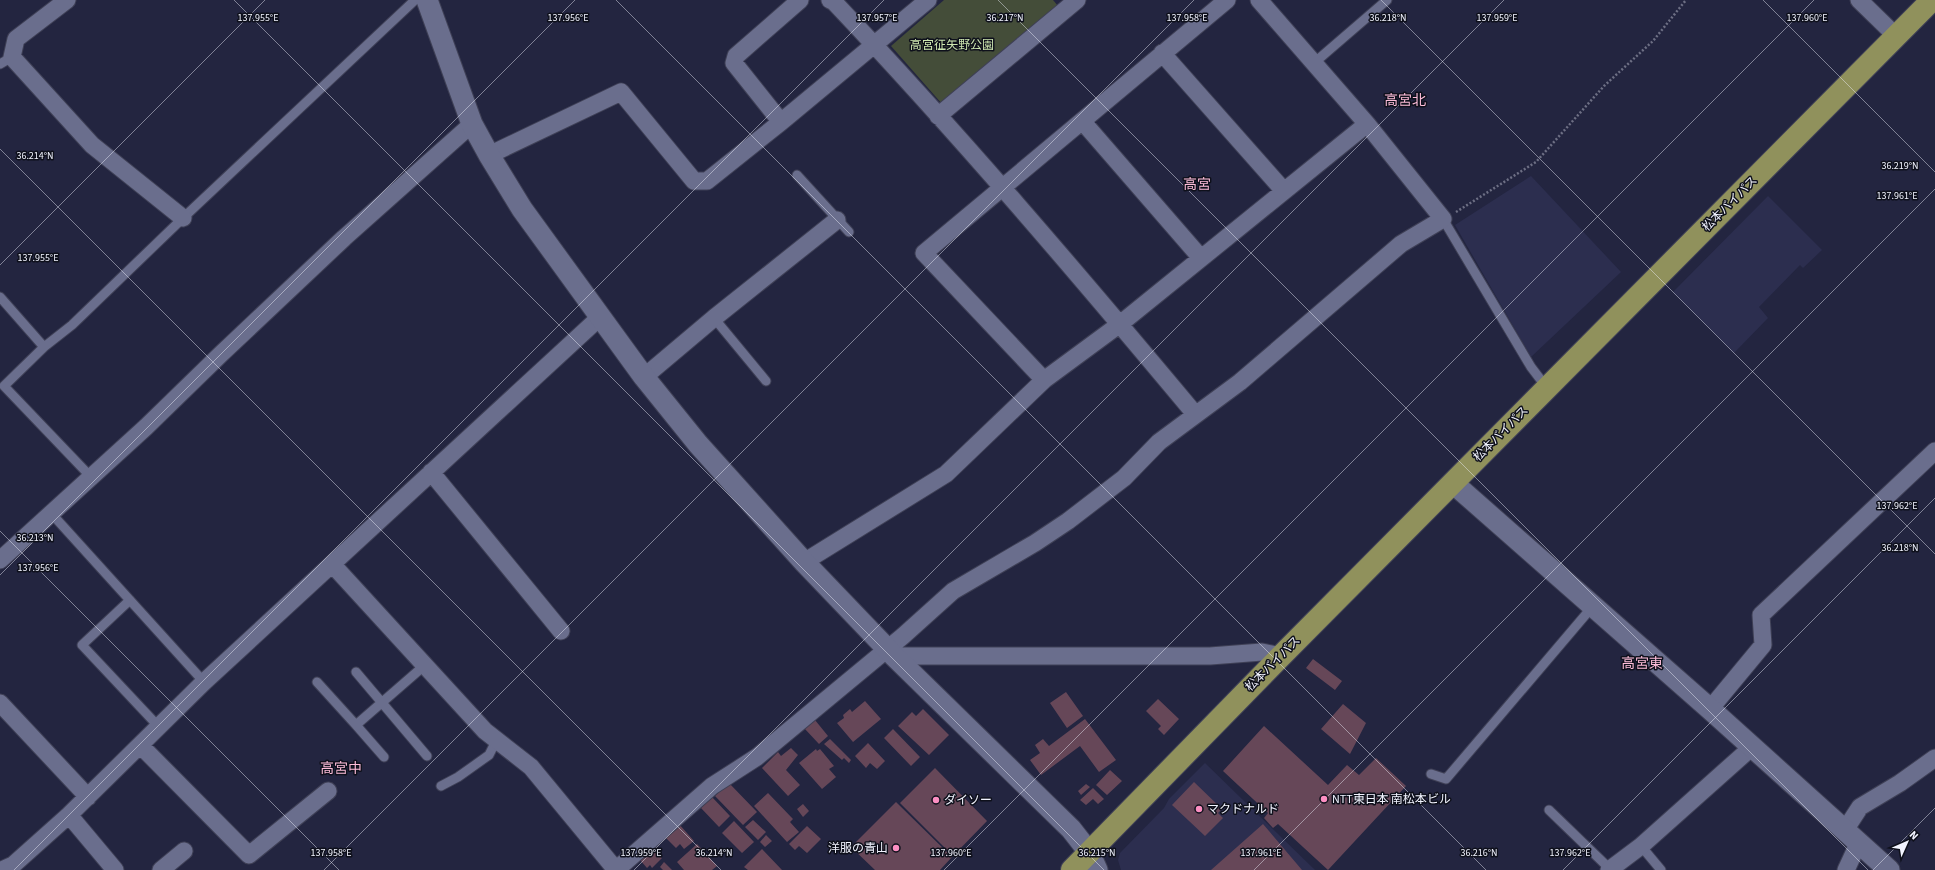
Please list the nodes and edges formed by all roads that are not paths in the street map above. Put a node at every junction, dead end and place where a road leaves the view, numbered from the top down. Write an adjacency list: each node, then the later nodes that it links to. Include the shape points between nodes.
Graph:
1 (67, 0): 16 (street, via 16,39)
2 (415, 0): 27 (lane)
3 (426, 0): 21 (street)
4 (800, 0): 19 (street, via 736,56 734,63)
5 (830, 0): 14 (street)
6 (928, 0): 14 (street)
7 (1076, 0): 18 (street)
8 (1227, 0): 15 (street)
9 (1259, 0): 17 (street)
10 (1387, 0): 17 (lane)
11 (1859, 0): 13 (street)
12 (1932, 0): 13 (highway, 松本バイパス)
13 (1896, 36): 41 (highway, 松本バイパス)
14 (874, 44): 18 (street); 19 (street)
15 (1162, 53): 20 (street); 26 (street)
16 (6, 61): 27 (street, via 92,145)
17 (1314, 62): 22 (street)
18 (938, 116): 25 (street)
19 (781, 122): 23 (street, via 707,181 694,181 621,92)
20 (1083, 122): 25 (street); 31 (street)
21 (472, 124): 23 (street); 45 (street, via 344,238)
22 (1367, 124): 26 (street); 28 (street)
23 (489, 155): 33 (street, via 522,209)
24 (797, 175): 29 (lane)
25 (1002, 189): 35 (street); 38 (street, via 924,253)
26 (1284, 191): 31 (street)
27 (182, 218): 36 (lane, via 72,325)
28 (1443, 219): 41 (lane, via 1531,367); 42 (street, via 1401,244 1240,382)
29 (837, 220): 30 (lane); 34 (street)
30 (849, 232)
31 (1201, 258): 35 (street)
32 (0, 297): 36 (lane)
33 (599, 318): 37 (street); 44 (street)
34 (714, 318): 37 (street); 39 (lane)
35 (1120, 324): 38 (street); 42 (street)
36 (44, 348): 40 (lane)
37 (644, 377): 49 (street, via 698,444)
38 (1044, 380): 49 (street, via 946,474)
39 (766, 381)
40 (2, 388): 45 (lane)
41 (1547, 388): 46 (highway, 松本バイパス)
42 (1195, 414): 54 (street, via 1159,442 1124,478 1068,521 1035,544 953,591 903,636)
43 (1935, 451): 62 (street, via 1761,615 1763,646)
44 (431, 472): 50 (street); 53 (street)
45 (91, 477): 47 (street)
46 (1453, 483): 52 (street); 55 (highway, 松本バイパス)
47 (51, 512): 48 (street); 51 (lane)
48 (0, 560)
49 (804, 562): 54 (street)
50 (332, 564): 56 (street); 58 (street)
51 (130, 600): 58 (lane); 64 (lane, via 82,645)
52 (1593, 606): 62 (street); 71 (lane, via 1446,779)
53 (561, 632)
54 (890, 652): 55 (street, via 1210,656 1262,652); 80 (street, via 1071,829); 84 (street, via 757,757 712,786)
55 (1282, 656): 80 (highway, 松本バイパス)
56 (425, 665): 60 (lane); 65 (street, via 485,731)
57 (356, 672): 60 (lane)
58 (204, 682): 64 (street)
59 (317, 682): 63 (lane)
60 (382, 702): 63 (lane); 68 (lane)
61 (0, 703): 74 (street)
62 (1710, 709): 67 (street)
63 (356, 725): 69 (lane)
64 (159, 727): 66 (street)
65 (497, 739): 72 (lane, via 489,755); 84 (street, via 531,767)
66 (140, 745): 73 (street, via 249,855); 74 (street)
67 (1752, 747): 77 (street); 78 (street)
68 (427, 756)
69 (384, 757)
70 (1935, 758): 77 (street, via 1860,807)
71 (1431, 774)
72 (441, 786)
73 (328, 791)
74 (88, 797): 76 (street)
75 (1550, 810): 86 (lane)
76 (69, 815): 81 (street, via 13,865); 82 (street)
77 (1852, 836): 88 (street); 89 (street)
78 (1641, 846): 86 (street); 87 (lane)
79 (184, 851): 83 (street)
80 (1093, 861): 85 (highway, 松本バイパス)
81 (2, 870)
82 (115, 870)
83 (161, 870)
84 (616, 870)
85 (1072, 870)
86 (1609, 870)
87 (1661, 870)
88 (1846, 870)
89 (1889, 870)

